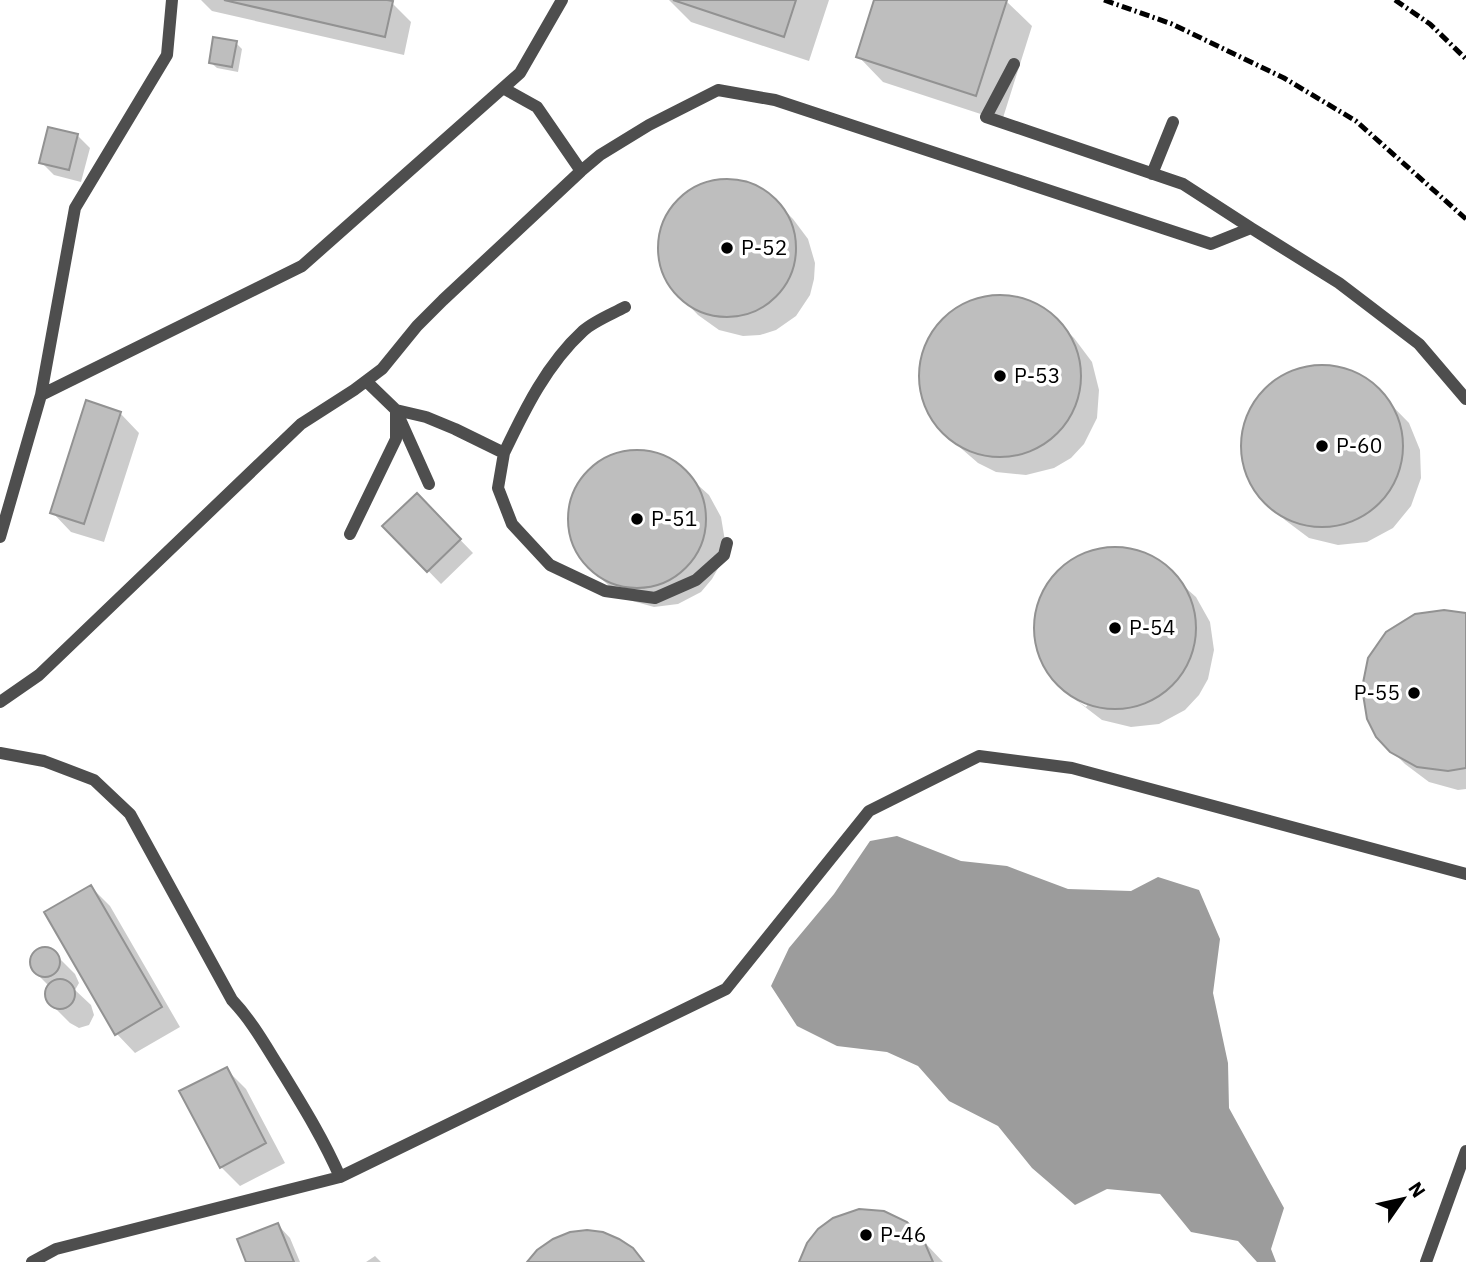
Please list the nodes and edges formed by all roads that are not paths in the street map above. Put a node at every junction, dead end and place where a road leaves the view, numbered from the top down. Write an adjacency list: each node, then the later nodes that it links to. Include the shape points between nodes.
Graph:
1 (172, 0): 11 (lane, via 167,55 75,208)
2 (562, 0): 4 (lane, via 520,73)
3 (1014, 64): 7 (lane, via 986,117)
4 (503, 88): 6 (lane, via 537,107); 11 (lane, via 302,266)
5 (1173, 122): 7 (lane)
6 (581, 171): 8 (lane, via 649,125 718,90 775,100 1211,244); 10 (lane, via 443,300)
7 (1152, 174): 8 (lane, via 1183,184)
8 (1251, 228): 12 (lane, via 1339,283 1419,344)
9 (625, 307): 14 (lane, via 585,329 554,362)
10 (366, 381): 13 (lane); 19 (lane, via 301,424 39,675)
11 (41, 395): 17 (lane)
12 (1466, 399)
13 (396, 410): 14 (lane, via 446,425); 15 (lane); 16 (lane, via 396,439)
14 (504, 453): 18 (lane, via 498,488 512,524 550,565 605,591 655,598 696,580 724,555)
15 (429, 484)
16 (350, 534)
17 (0, 537)
18 (727, 543)
19 (0, 702)
20 (0, 752): 23 (lane, via 44,761 94,780 130,814 232,1000 289,1083)
21 (1466, 874): 23 (lane, via 1072,768 979,756 869,811 726,989)
22 (1466, 1151): 25 (lane)
23 (340, 1177): 24 (lane, via 56,1249)
24 (32, 1262)
25 (1426, 1262)

